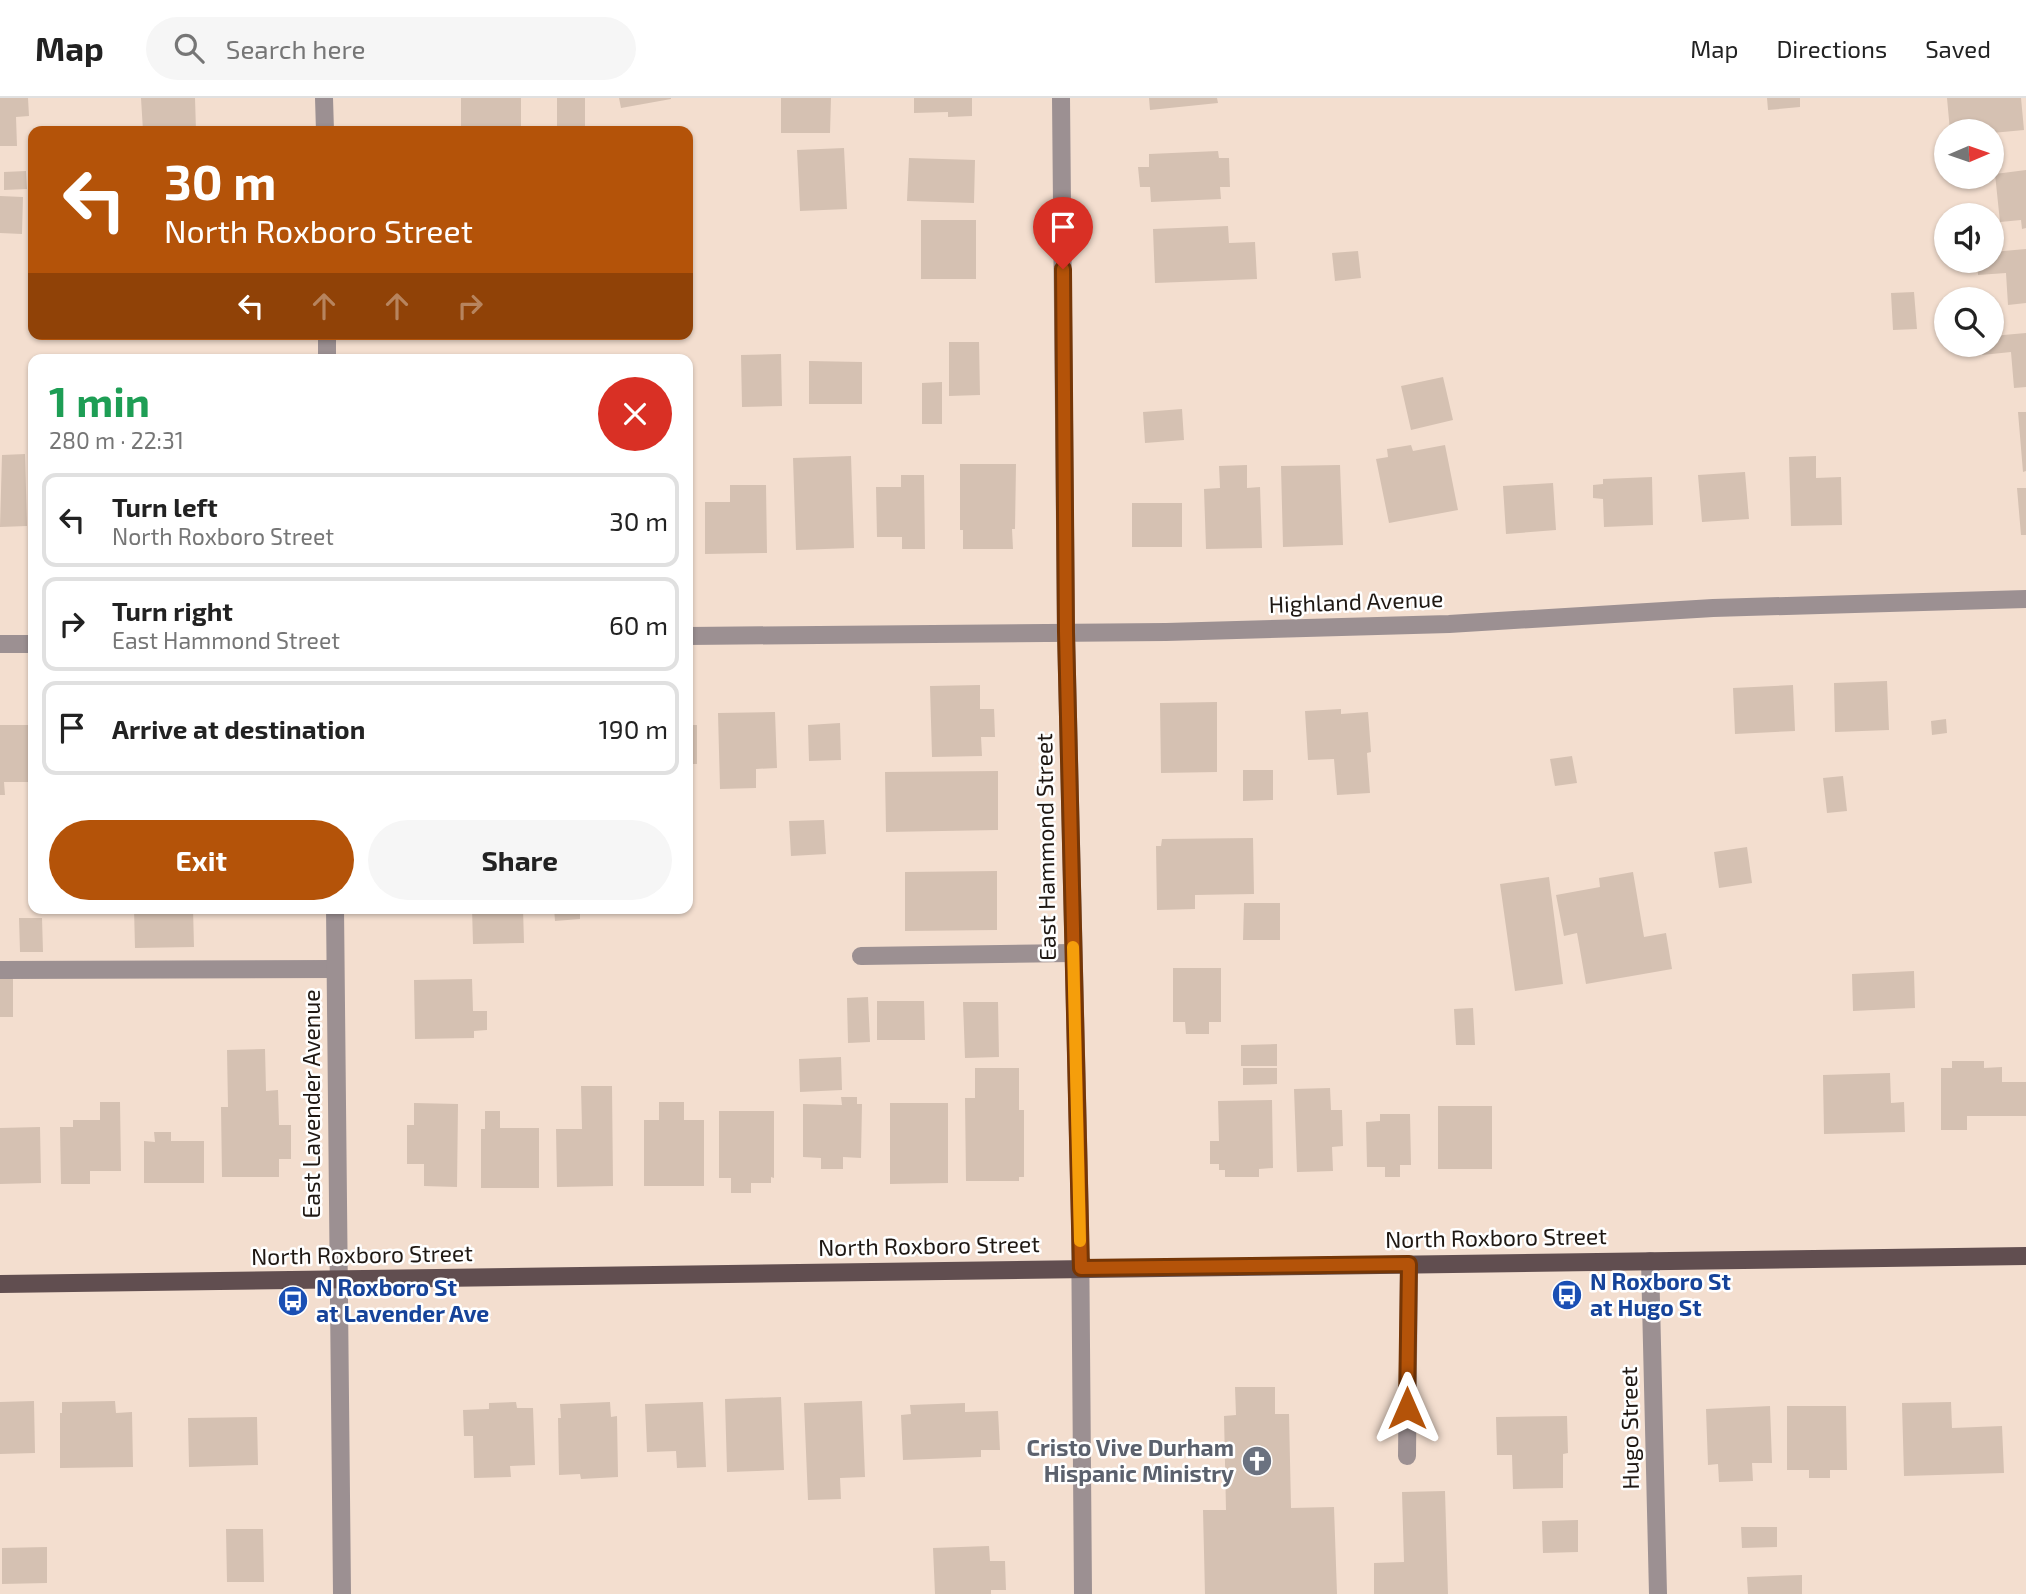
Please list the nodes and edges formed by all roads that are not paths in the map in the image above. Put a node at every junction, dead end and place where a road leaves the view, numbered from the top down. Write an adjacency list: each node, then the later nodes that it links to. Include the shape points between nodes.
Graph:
1 (324, 98): 3 (street)
2 (1060, 98): 5 (street, East Hammond Street)
3 (324, 126)
4 (2026, 599): 5 (street, Highland Avenue, via 1713,608 1449,624)
5 (1066, 632): 6 (street, Highland Avenue); 10 (street, East Hammond Street)
6 (693, 636)
7 (0, 644): 8 (street)
8 (28, 644)
9 (335, 914): 12 (street, East Lavender Avenue)
10 (1073, 953): 11 (street); 17 (street, East Hammond Street)
11 (861, 956)
12 (335, 969): 13 (street); 18 (street, East Lavender Avenue)
13 (0, 970)
14 (2026, 1256): 15 (main road, North Roxboro Street)
15 (1650, 1261): 16 (main road, North Roxboro Street); 23 (street, Hugo Street)
16 (1409, 1264): 17 (main road, North Roxboro Street); 20 (street)
17 (1081, 1268): 18 (main road, North Roxboro Street); 22 (street, East Hammond Street)
18 (337, 1279): 19 (main road, North Roxboro Street); 21 (street, East Lavender Avenue)
19 (0, 1284)
20 (1407, 1456)
21 (342, 1594)
22 (1083, 1594)
23 (1658, 1594)

